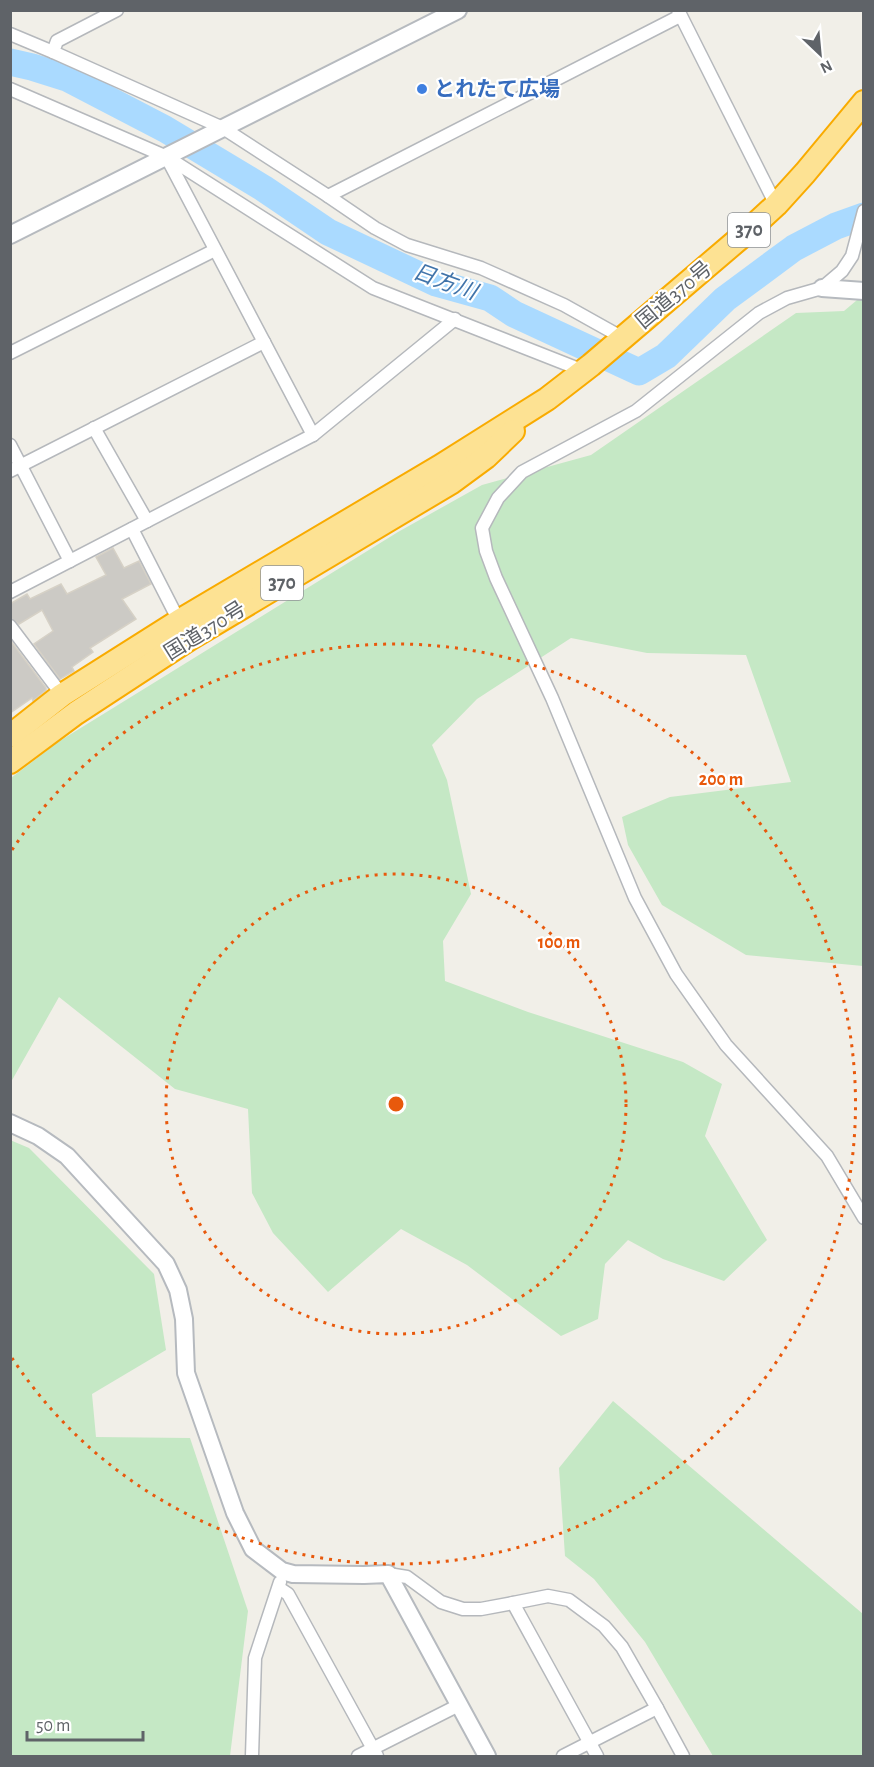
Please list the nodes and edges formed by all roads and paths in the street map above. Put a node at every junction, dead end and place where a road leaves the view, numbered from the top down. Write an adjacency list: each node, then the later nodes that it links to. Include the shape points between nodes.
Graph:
1 (117, 10): 5 (street, via 57,41)
2 (458, 10): 8 (street)
3 (679, 13): 10 (street); 11 (street)
4 (10, 34): 5 (street)
5 (53, 52): 8 (street)
6 (10, 89): 9 (street)
7 (864, 102): 11 (highway, 国道370号 / 370)
8 (219, 131): 9 (street); 10 (street)
9 (173, 154): 13 (street); 14 (street); 17 (street, via 373,288)
10 (328, 196): 18 (street, via 407,245 481,268 564,305)
11 (776, 205): 18 (highway, 国道370号 / 370)
12 (864, 211): 15 (street, via 852,256)
13 (10, 235)
14 (215, 250): 19 (street); 20 (street)
15 (822, 288): 16 (street); 37 (street, via 787,298 759,313 636,411 522,472 498,498 482,528 496,578 552,698 635,898 671,964 726,1045 827,1156)
16 (864, 291)
17 (455, 319): 21 (street); 24 (street)
18 (621, 340): 21 (highway, 国道370号 / 370)
19 (264, 342): 23 (street); 24 (street)
20 (10, 353)
21 (588, 368): 22 (highway, 国道370号 / 370)
22 (547, 399): 31 (highway, 国道370号 / 370); 35 (highway, 国道370号 / 370, via 486,457 452,482 189,639 76,713)
23 (94, 428): 26 (street); 27 (street)
24 (313, 435): 27 (street)
25 (10, 445): 26 (street)
26 (16, 468): 29 (street)
27 (147, 521): 28 (street)
28 (132, 529): 29 (street); 31 (street)
29 (70, 561): 30 (street)
30 (10, 592)
31 (179, 621): 33 (highway, 国道370号 / 370)
32 (10, 626): 33 (street)
33 (62, 695): 34 (highway, 国道370号 / 370)
34 (10, 736)
35 (10, 762)
36 (10, 1123): 39 (street, via 67,1156 166,1264 178,1290 184,1318 186,1373 235,1513 253,1549)
37 (864, 1218)
38 (388, 1574): 39 (street, via 293,1574); 40 (street, via 407,1577 441,1602 463,1609); 41 (street)
39 (280, 1579): 44 (street); 45 (street, via 255,1658)
40 (513, 1604): 42 (street, via 548,1596 569,1600 604,1626 622,1647); 43 (street)
41 (459, 1705): 44 (street); 47 (street)
42 (657, 1708): 43 (street); 50 (street)
43 (590, 1742): 48 (street); 49 (street)
44 (375, 1753): 46 (street)
45 (252, 1756)
46 (358, 1756)
47 (487, 1756)
48 (563, 1756)
49 (597, 1756)
50 (683, 1756)

